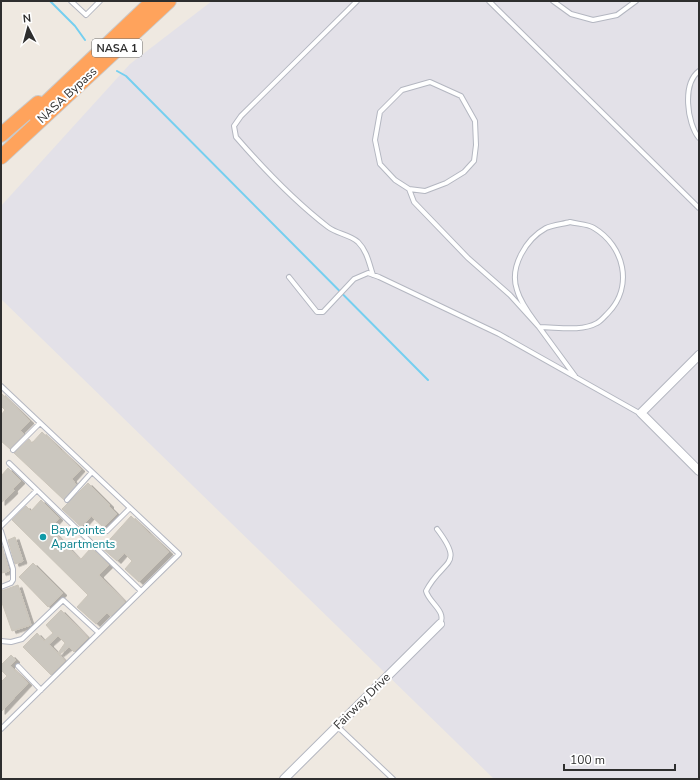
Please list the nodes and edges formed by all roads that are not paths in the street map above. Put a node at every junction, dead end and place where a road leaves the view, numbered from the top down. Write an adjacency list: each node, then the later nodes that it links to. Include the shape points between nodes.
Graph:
1 (71, 1): 2 (lane, via 86,15)
2 (100, 1)
3 (153, 1): 9 (highway, NASA Bypass / NASA 1)
4 (169, 1): 11 (highway, NASA Bypass / NASA 1)
5 (357, 1): 19 (lane, via 241,116 234,126 236,137 294,196 329,228 347,234 357,242 366,252)
6 (489, 1): 18 (lane)
7 (553, 1): 8 (lane, via 571,14 593,20 617,16)
8 (636, 1)
9 (92, 58): 12 (highway); 14 (highway, NASA Bypass / NASA 1)
10 (699, 71): 13 (lane, via 688,93 688,112)
11 (67, 97): 15 (highway, NASA Bypass / NASA 1); 16 (highway)
12 (1, 135)
13 (699, 138)
14 (1, 146)
15 (1, 157)
16 (1, 166)
17 (409, 189): 17 (lane, via 395,180 380,164 375,140 380,112 402,90 430,82 461,96 475,120 474,161 464,172 446,183 425,191); 21 (lane, via 414,202)
18 (699, 208)
19 (373, 275): 20 (lane, via 368,273 354,279 323,312 318,312); 23 (lane, via 499,334)
20 (289, 277)
21 (539, 327): 21 (lane, via 516,290 516,270 527,243 547,228 570,222 593,227 611,242 622,263 623,288 613,307 597,323 576,328); 23 (lane)
22 (699, 355): 25 (street)
23 (575, 376): 25 (lane)
24 (1, 386): 26 (lane)
25 (642, 414): 29 (street)
26 (40, 422): 27 (lane); 30 (lane)
27 (13, 450)
28 (9, 463): 31 (lane)
29 (699, 471)
30 (92, 472): 32 (lane); 33 (lane)
31 (37, 490): 34 (lane); 39 (lane)
32 (67, 500)
33 (130, 508): 36 (lane); 39 (lane, via 179,554)
34 (1, 526)
35 (437, 529): 40 (lane, via 447,542 452,555 451,560 433,579 426,591 441,613)
36 (107, 531)
37 (1, 532): 38 (lane, via 13,575 11,584)
38 (1, 587)
39 (141, 591): 41 (lane)
40 (440, 624): 46 (street, Fairway Drive)
41 (99, 633): 42 (lane, via 63,600 22,639); 44 (lane)
42 (1, 641)
43 (18, 666): 44 (lane)
44 (41, 690): 45 (lane)
45 (2, 726)
46 (337, 726): 47 (lane); 48 (street, Fairway Drive)
47 (392, 778)
48 (284, 779)

